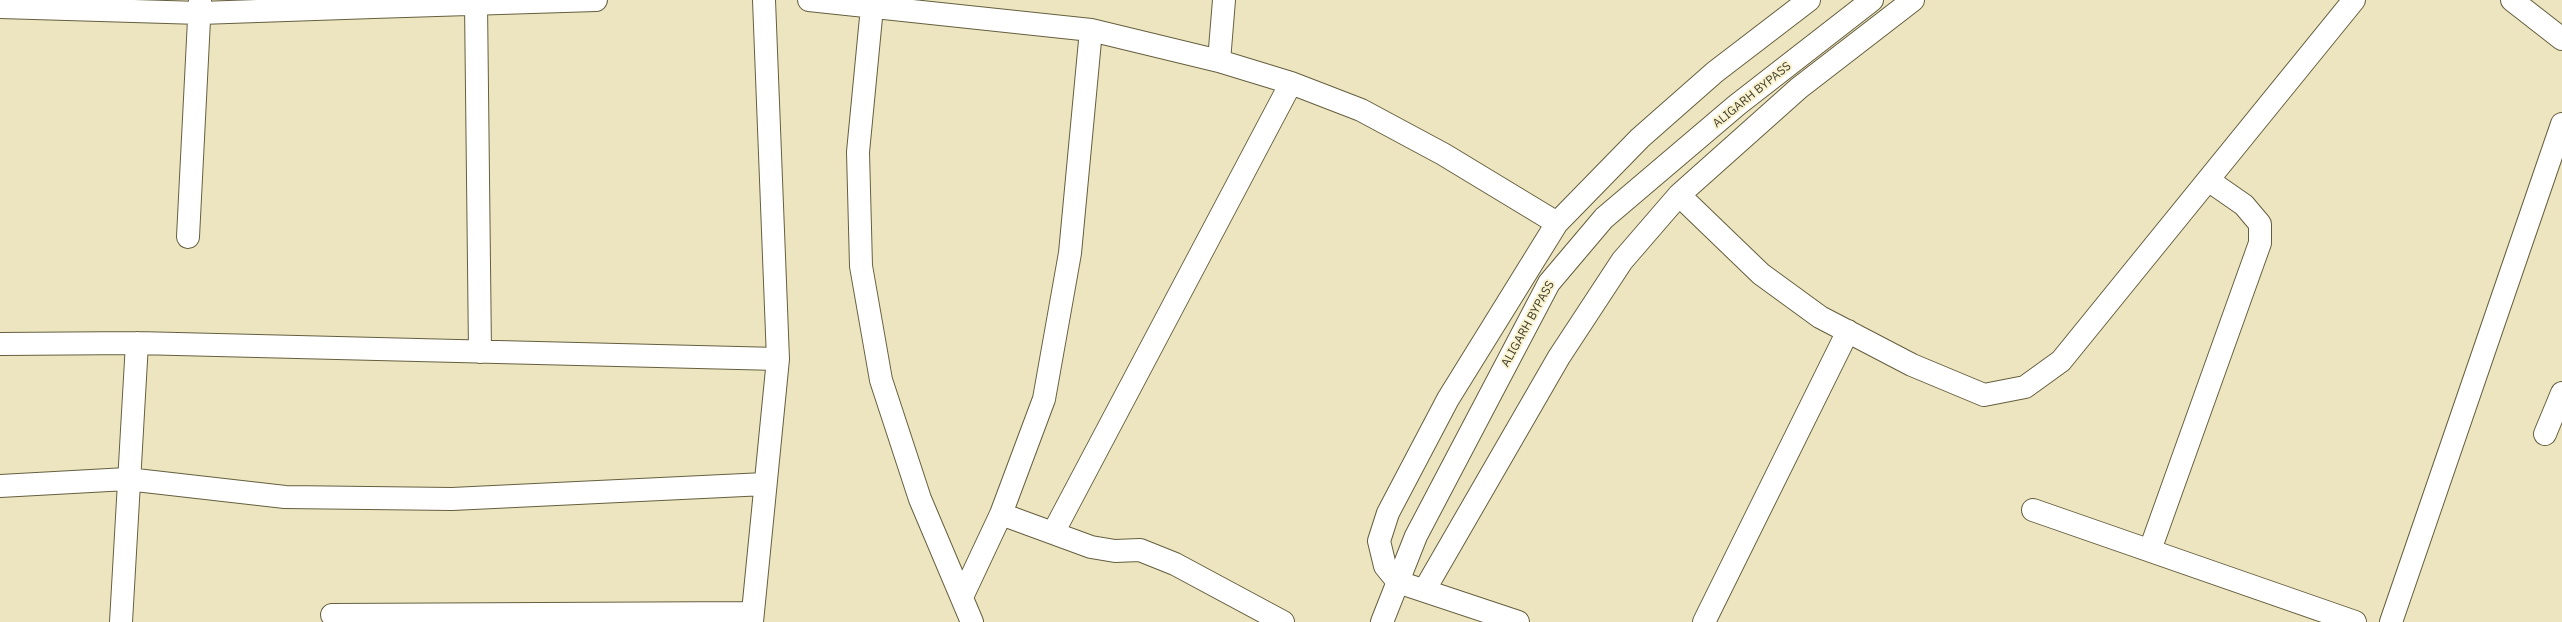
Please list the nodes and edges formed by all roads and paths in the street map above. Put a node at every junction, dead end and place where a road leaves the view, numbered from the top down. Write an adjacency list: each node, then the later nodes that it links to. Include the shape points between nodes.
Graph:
1 (596, 0): 10 (street)
2 (764, 0): 28 (street)
3 (809, 0): 14 (street)
4 (1224, 0): 17 (street)
5 (1809, 0): 22 (street, via 1714,72 1640,138)
6 (1872, 0): 38 (street, ALIGARH BYPASS, via 1738,106 1604,218 1549,283 1416,536)
7 (1912, 0): 21 (street, via 1799,88)
8 (2354, 0): 20 (street)
9 (2512, 0): 16 (street)
10 (476, 3): 11 (street); 27 (street)
11 (373, 4): 12 (street)
12 (200, 6): 13 (street); 23 (street)
13 (0, 7)
14 (872, 7): 15 (street); 40 (street, via 858,152 861,266 881,380 920,499)
15 (1091, 30): 17 (street); 35 (street, via 1070,253 1044,399)
16 (2562, 39)
17 (1218, 61): 18 (street)
18 (1291, 84): 22 (street, via 1368,114 1443,154); 36 (street)
19 (2562, 124): 50 (street)
20 (2208, 180): 24 (street, via 2061,361 2026,387 1984,394 1912,365); 37 (street, via 2244,205 2260,224 2260,243)
21 (1679, 195): 24 (street, via 1761,274 1820,317); 39 (street, via 1622,261 1559,357)
22 (1557, 223): 38 (street, via 1448,399 1388,513 1379,541 1385,566)
23 (188, 237)
24 (1848, 331): 48 (street)
25 (137, 343): 26 (street); 27 (street); 31 (street)
26 (0, 344)
27 (480, 352): 28 (street)
28 (778, 359): 32 (street)
29 (2562, 393): 30 (street)
30 (2545, 434)
31 (127, 480): 32 (street, via 285,498 460,498); 33 (street); 43 (street)
32 (766, 484): 42 (street)
33 (0, 486)
34 (2033, 510): 37 (street)
35 (1001, 514): 36 (street); 40 (street)
36 (1053, 533): 45 (street, via 1092,547 1115,551 1140,550 1174,564)
37 (2150, 550): 49 (street)
38 (1398, 582): 39 (street); 46 (street, ALIGARH BYPASS)
39 (1425, 589): 47 (street)
40 (962, 597): 44 (street)
41 (332, 615): 42 (street)
42 (752, 618)
43 (121, 622)
44 (972, 622)
45 (1283, 622)
46 (1382, 622)
47 (1518, 622)
48 (1704, 622)
49 (2355, 622)
50 (2391, 622)

